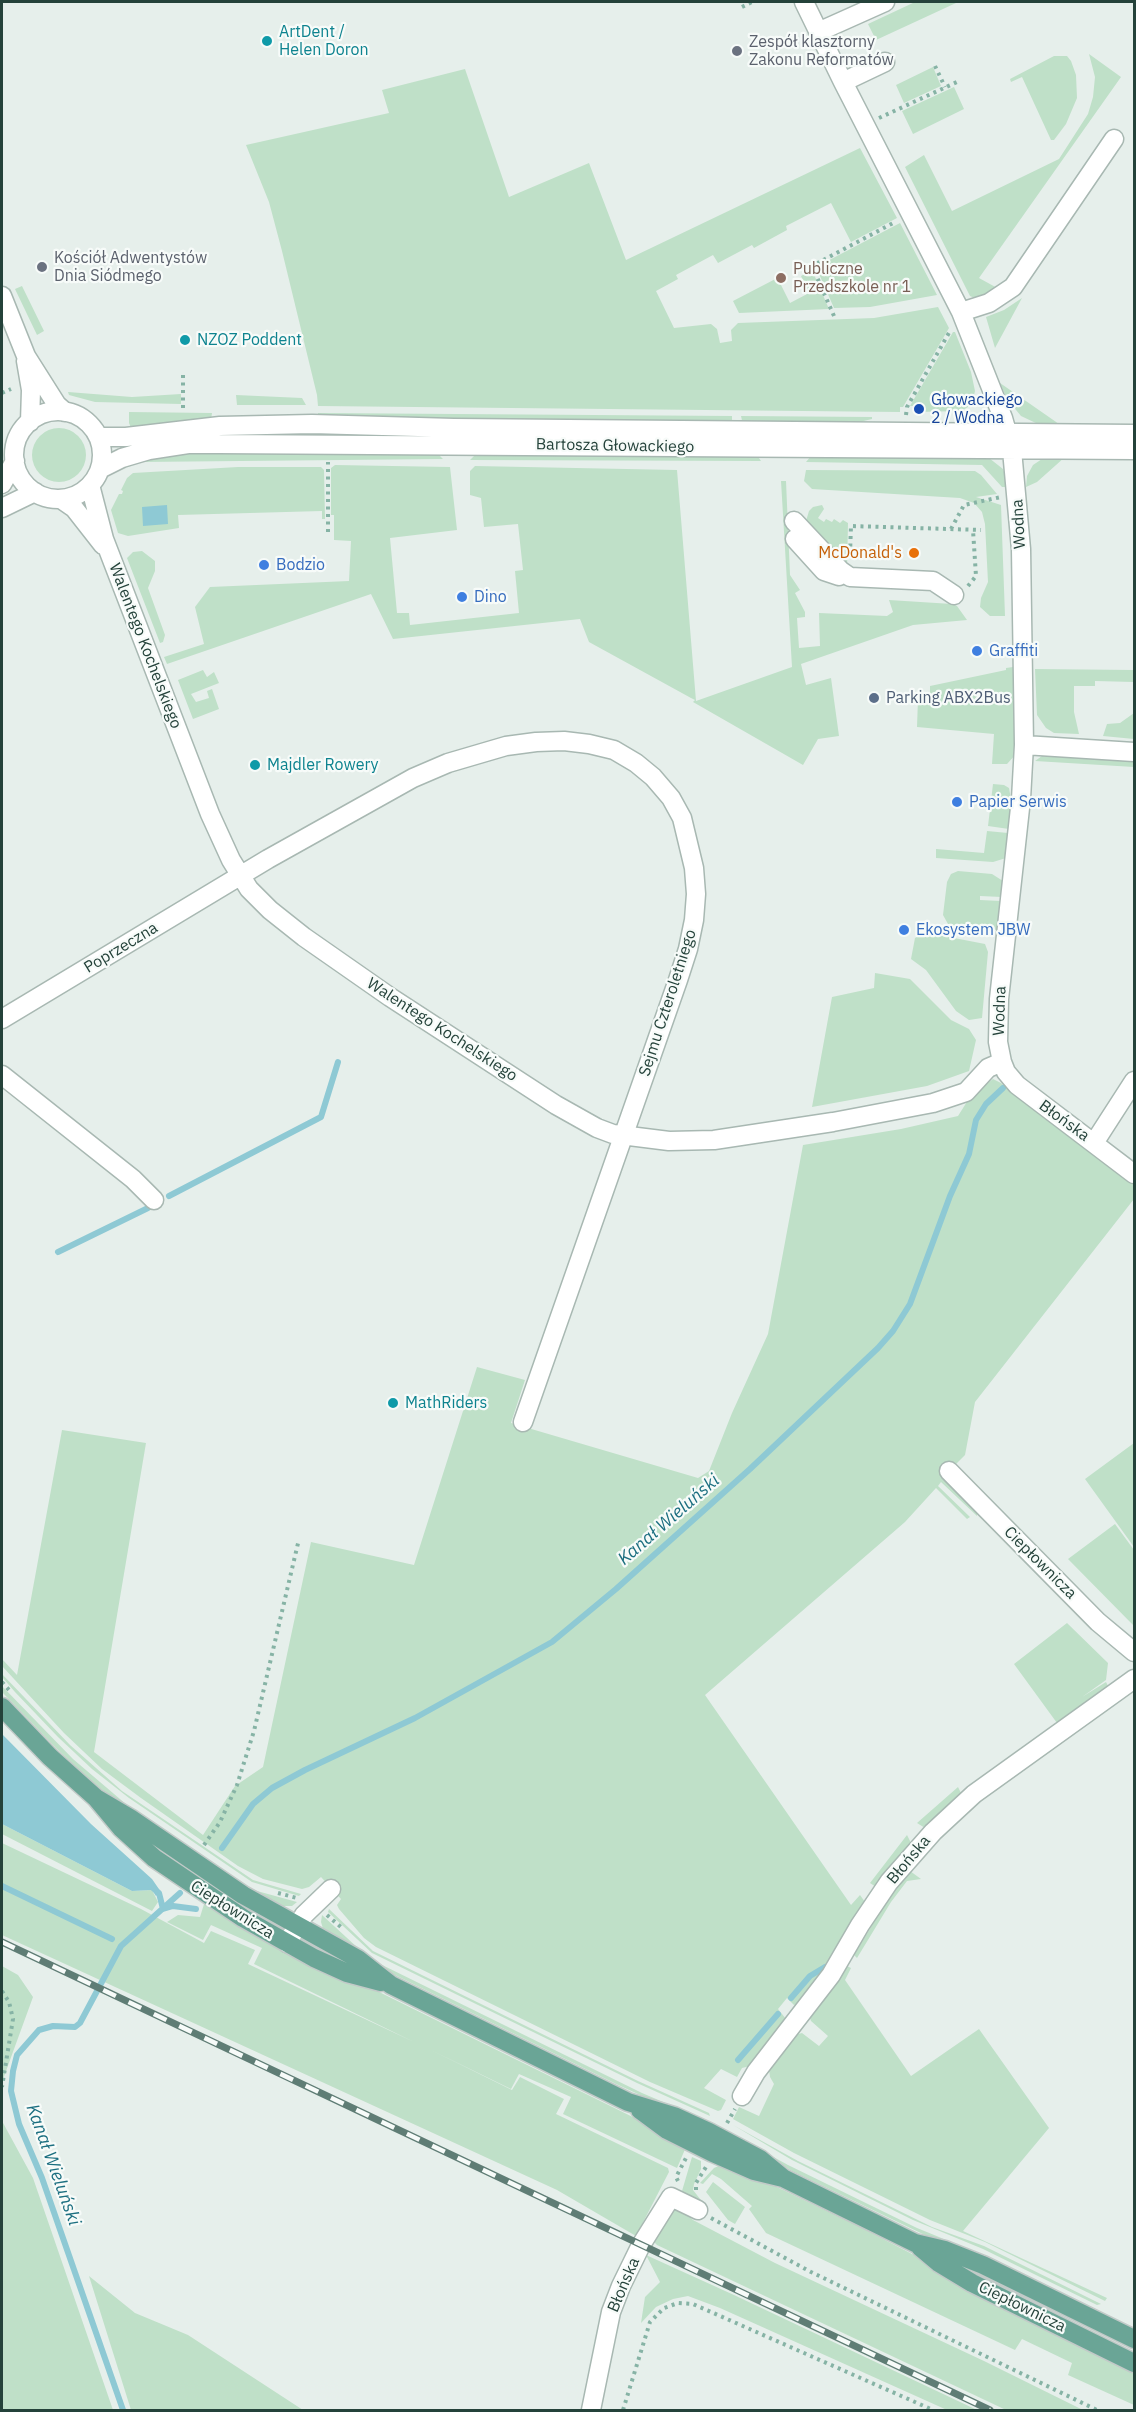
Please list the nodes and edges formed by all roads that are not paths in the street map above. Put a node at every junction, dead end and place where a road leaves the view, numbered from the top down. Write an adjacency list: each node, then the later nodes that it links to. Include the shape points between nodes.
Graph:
1 (804, 2): 3 (street, Wodna)
2 (885, 2): 3 (street)
3 (818, 32): 5 (street, Wodna)
4 (885, 62): 5 (street)
5 (843, 82): 8 (street, Wodna)
6 (1114, 139): 8 (street, via 1013,287)
7 (2, 296): 9 (street)
8 (958, 320): 12 (street, Wodna)
9 (26, 356): 10 (street); 11 (street)
10 (65, 412): 11 (street, via 49,412); 14 (street, via 85,420)
11 (30, 422): 17 (street, via 18,437)
12 (1007, 432): 13 (street, Bartosza Głowackiego); 14 (street, Bartosza Głowackiego, via 312,424 210,427); 15 (street, Wodna)
13 (1134, 434)
14 (98, 438): 18 (street, via 102,450)
15 (1012, 450): 16 (street, Bartosza Głowackiego); 18 (street, Bartosza Głowackiego, via 188,444 148,450); 27 (street, Wodna, via 1021,549)
16 (1134, 450)
17 (15, 461): 19 (street); 21 (street, via 23,481)
18 (100, 468): 20 (street)
19 (2, 484)
20 (90, 485): 22 (street); 25 (street, Walentego Kochelskiego)
21 (35, 492): 22 (street); 23 (street)
22 (61, 499): 25 (street, Walentego Kochelskiego, via 74,508)
23 (2, 508)
24 (794, 529): 26 (street, via 850,577 933,581)
25 (108, 550): 29 (street, Walentego Kochelskiego, via 210,814)
26 (960, 591)
27 (1024, 744): 28 (street); 31 (street, Wodna, via 999,999)
28 (1134, 752)
29 (240, 877): 30 (street, Poprzeczna); 34 (street, Walentego Kochelskiego, via 270,910 390,997 580,1119); 34 (street, Sejmu Czteroletniego, via 413,778 482,752 564,741 614,750 636,763 653,777 682,818 696,894 688,949)
30 (2, 1019)
31 (1002, 1062): 34 (street, Walentego Kochelskiego, via 988,1068 960,1095 899,1110 714,1140); 35 (street, Błońska, via 1017,1085)
32 (2, 1075): 37 (street)
33 (1134, 1081): 35 (street)
34 (624, 1136): 38 (street, Sejmu Czteroletniego)
35 (1094, 1143): 36 (street, Błońska)
36 (1134, 1174)
37 (154, 1200)
38 (523, 1422)
39 (949, 1471): 40 (street, Ciepłownicza, via 1098,1622)
40 (1134, 1652)
41 (1134, 1679): 48 (street, Błońska, via 974,1794 939,1825 889,1882 831,1975)
42 (2, 1707): 43 (main road, Ciepłownicza)
43 (96, 1798): 45 (main road, Ciepłownicza, via 229,1886); 46 (main road, Ciepłownicza, via 120,1828 154,1858)
44 (331, 1889): 45 (street)
45 (297, 1925): 46 (street); 47 (main road, Ciepłownicza, via 358,1959)
46 (287, 1943): 47 (main road, Ciepłownicza, via 347,1973)
47 (391, 1984): 50 (main road, Ciepłownicza, via 628,2102 709,2132 760,2159 783,2178)
48 (742, 2096)
49 (705, 2208): 53 (street, Błońska, via 671,2197 641,2245 613,2306)
50 (915, 2243): 51 (main road, Ciepłownicza, via 984,2265); 52 (main road, Ciepłownicza, via 972,2283)
51 (1134, 2339)
52 (1134, 2363)
53 (591, 2410)

